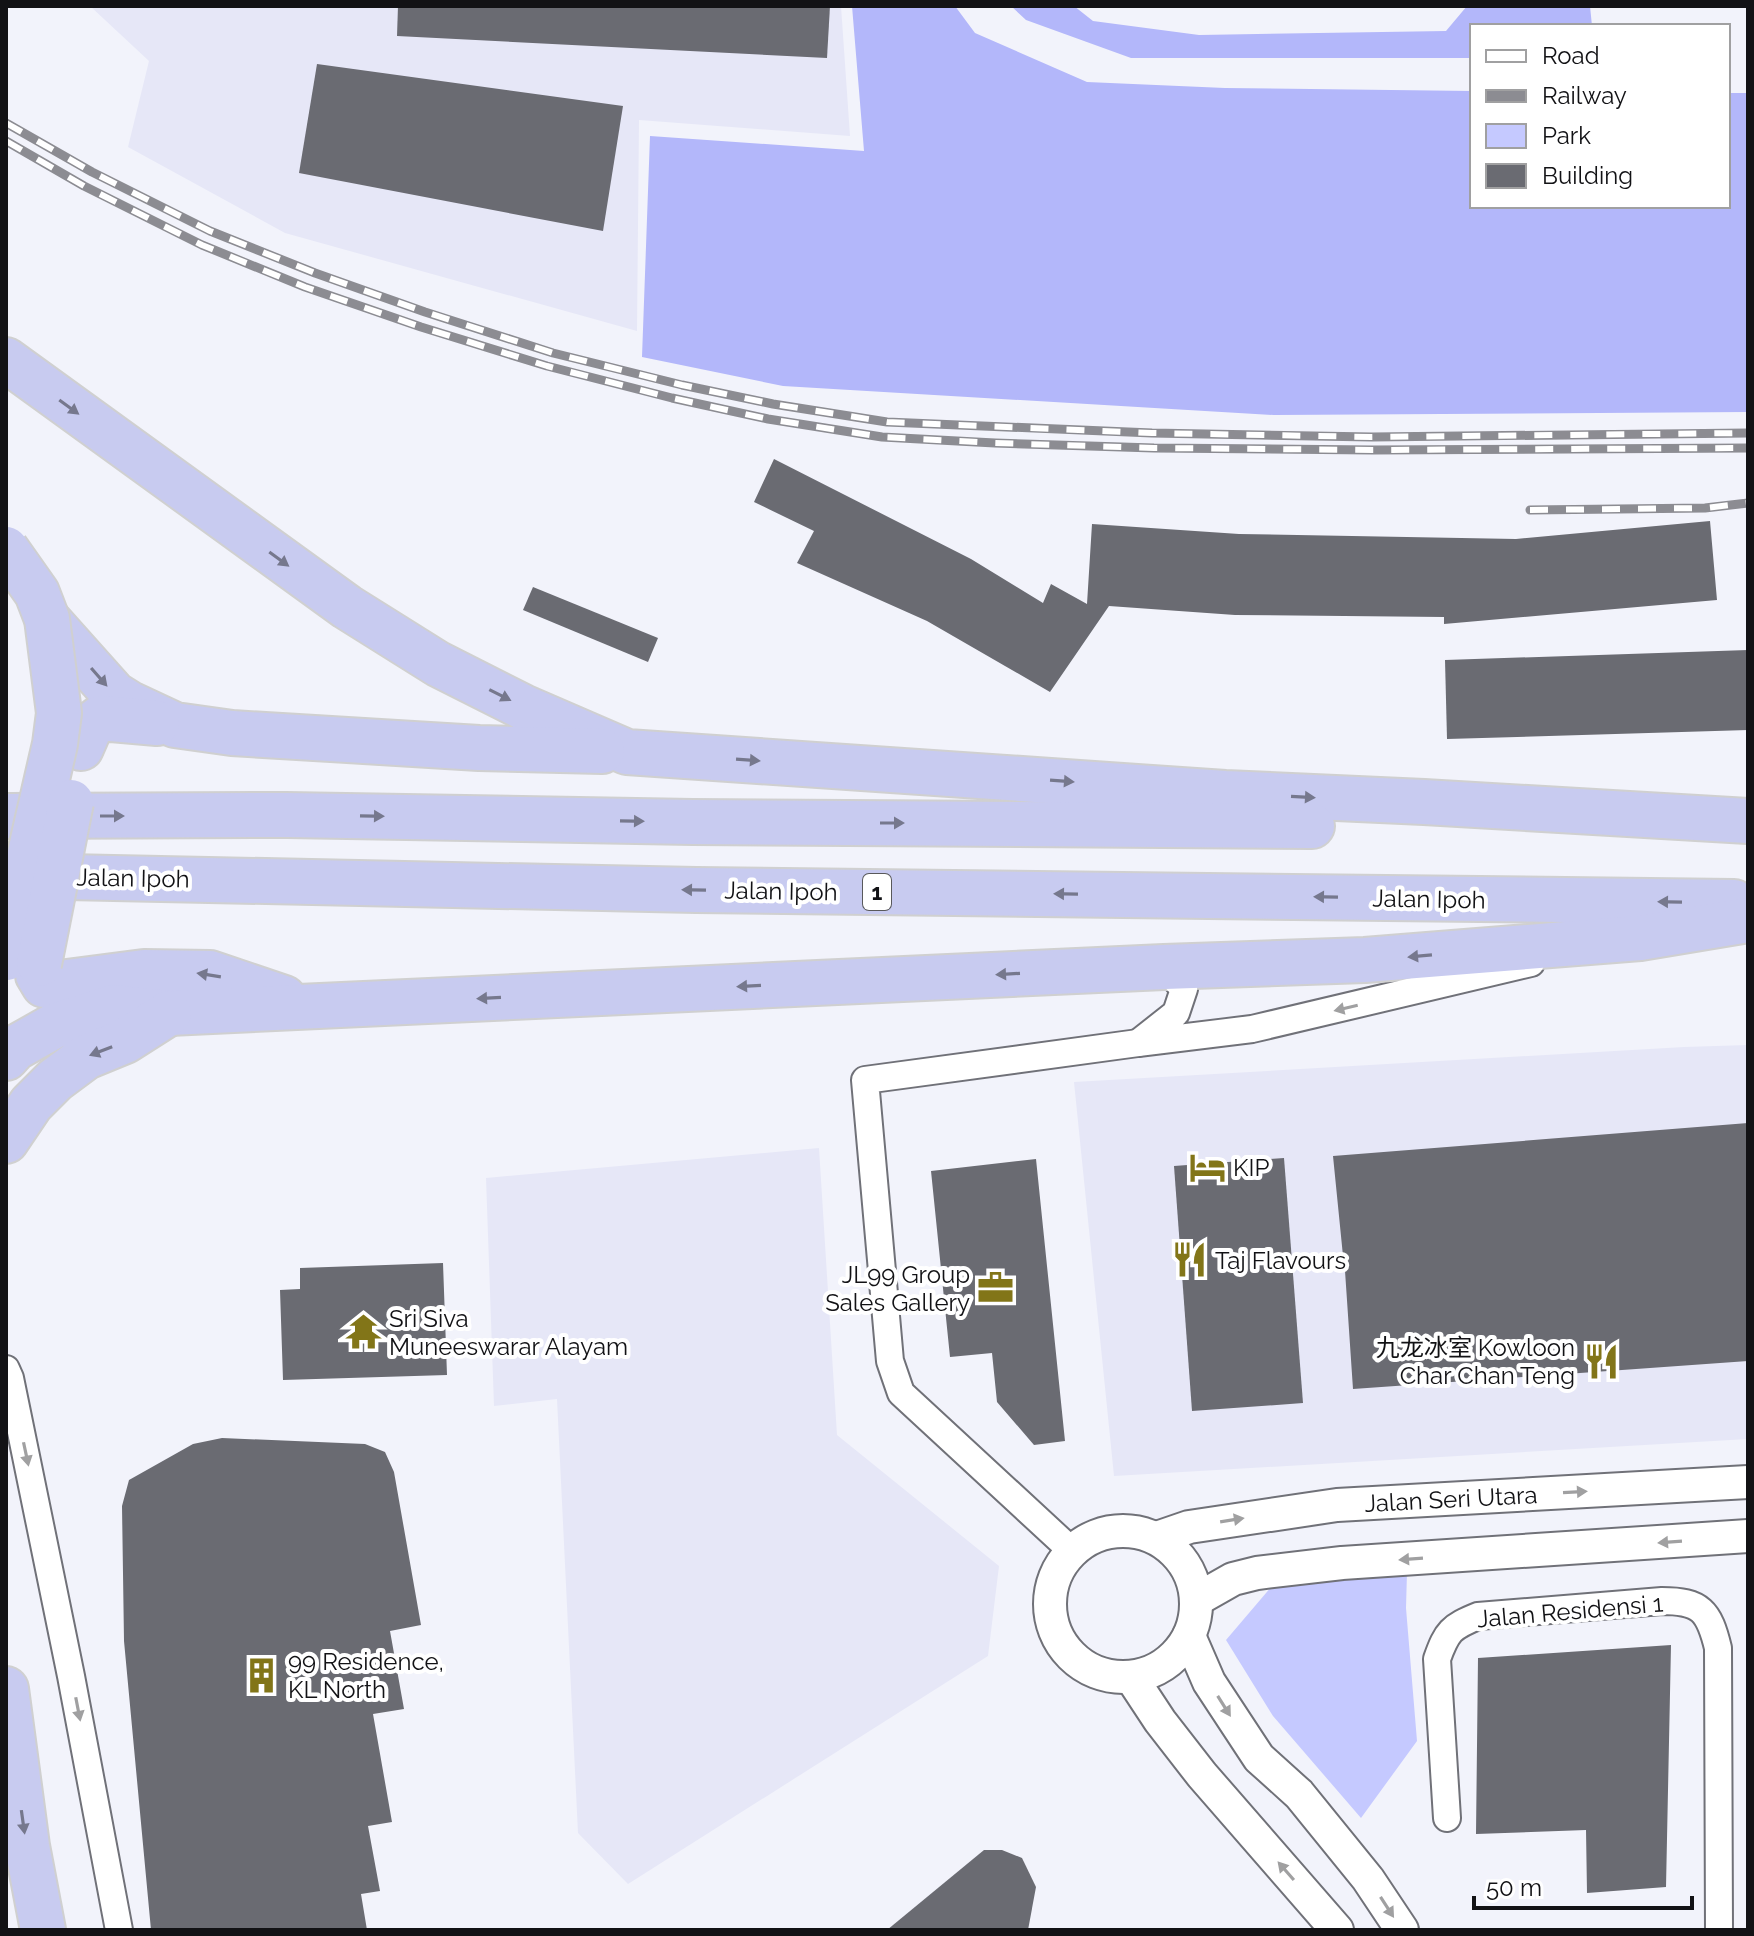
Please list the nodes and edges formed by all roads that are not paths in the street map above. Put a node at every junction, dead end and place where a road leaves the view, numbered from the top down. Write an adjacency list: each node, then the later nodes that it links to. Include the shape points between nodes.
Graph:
1 (6, 360): 5 (highway, one-way to 5, via 360,616 438,664)
2 (6, 549): 3 (highway, bridge, via 37,593)
3 (47, 619): 4 (highway, one-way to 4, via 114,694); 12 (highway, bridge, via 59,713)
4 (175, 725): 5 (highway, via 464,747); 12 (highway, bridge, via 100,718 91,725)
5 (627, 752): 7 (highway, one-way to 7)
6 (6, 816): 7 (highway, one-way to 7)
7 (1748, 824)
8 (6, 875): 9 (highway, Jalan Ipoh / 1, one-way to 8)
9 (1748, 903)
10 (1748, 920): 11 (highway)
11 (1640, 938): 13 (highway, one-way to 13, via 1365,960); 16 (street, one-way to 16, via 1252,1029)
12 (22, 961): 14 (highway, one-way to 12, via 210,973 144,972 44,985)
13 (1164, 967): 14 (highway, one-way to 14); 16 (street, via 1184,989 1176,1013)
14 (309, 1007): 15 (highway)
15 (169, 1013): 17 (highway, via 114,1007 54,1026); 18 (highway, one-way to 18, via 125,1041 86,1057 55,1080)
16 (1138, 1043): 23 (street, via 865,1080 890,1361 901,1393)
17 (6, 1058)
18 (6, 1141)
19 (6, 1369): 30 (street, one-way to 30)
20 (1748, 1482): 22 (street, Jalan Seri Utara, one-way to 20, via 1189,1527 1337,1505)
21 (1748, 1536): 24 (street, one-way to 24, via 1257,1573 1233,1579)
22 (1157, 1538): 23 (street, via 1112,1531); 24 (street, via 1177,1554)
23 (1072, 1551): 26 (street, via 1051,1587 1054,1630 1083,1666)
24 (1196, 1600): 25 (street)
25 (1189, 1636): 26 (street, via 1155,1670); 32 (street, one-way to 32, via 1209,1682 1259,1758 1299,1794)
26 (1131, 1677): 31 (street, one-way to 26, via 1202,1775)
27 (6, 1689): 29 (highway, one-way to 29)
28 (1447, 1818): 33 (street, Jalan Residensi 1, via 1437,1659 1443,1640 1456,1625 1478,1616 1662,1601 1701,1608 1718,1648)
29 (43, 1930)
30 (119, 1930)
31 (1337, 1930)
32 (1402, 1930)
33 (1719, 1930)

